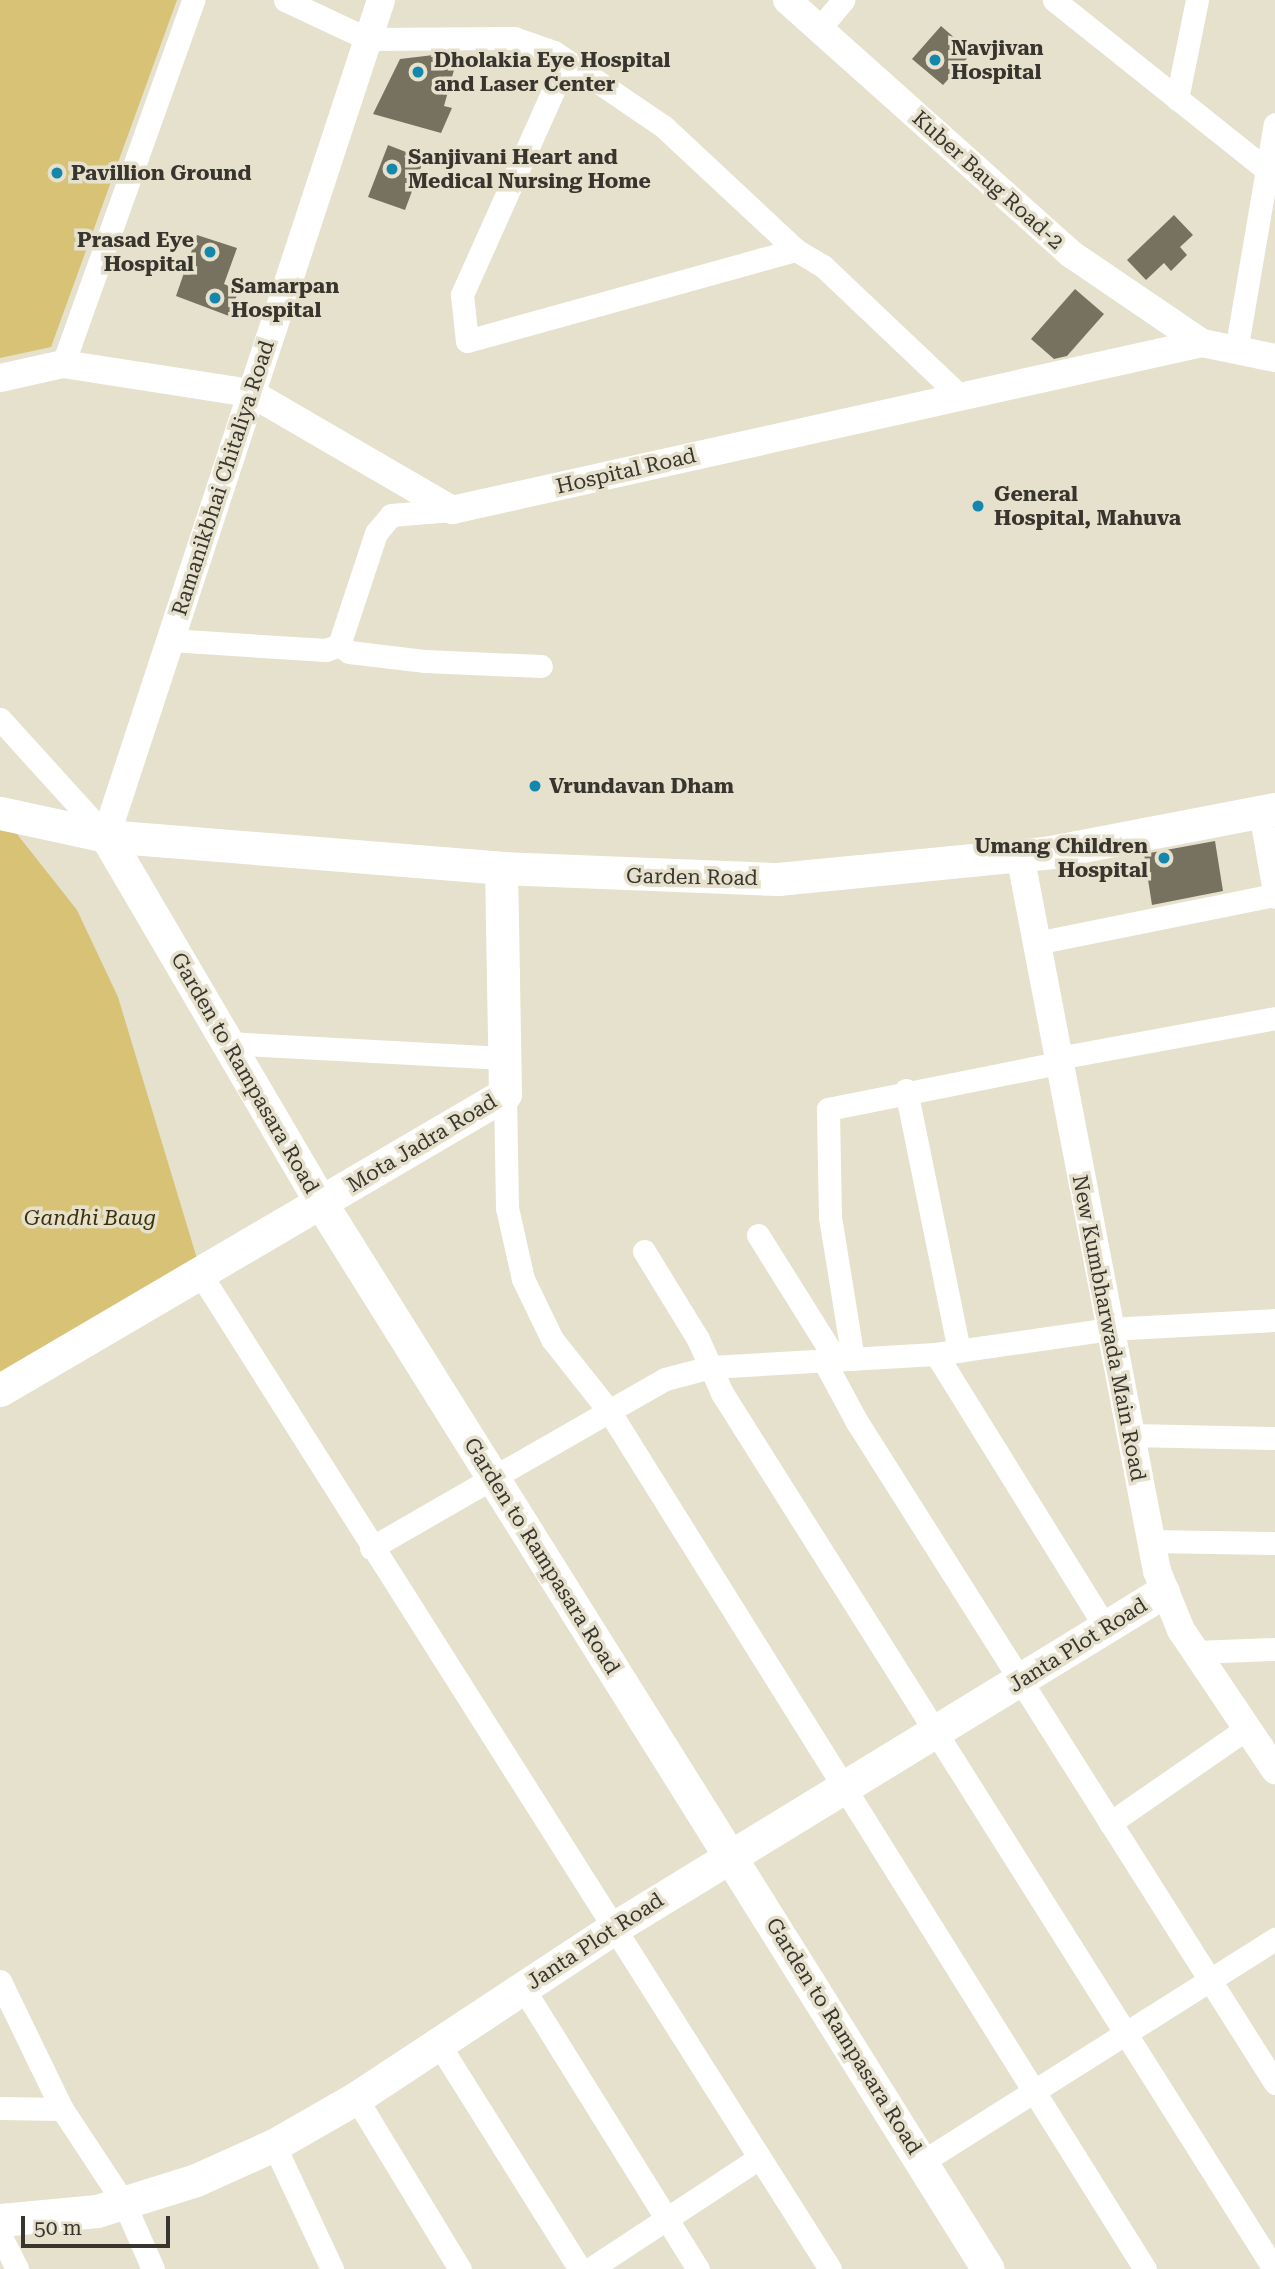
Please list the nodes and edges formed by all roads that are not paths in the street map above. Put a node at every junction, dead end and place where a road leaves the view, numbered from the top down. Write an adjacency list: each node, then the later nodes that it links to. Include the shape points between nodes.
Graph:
1 (193, 0): 18 (street)
2 (285, 0): 9 (street)
3 (381, 0): 9 (street, Ramanikbhai Chitaliya Road)
4 (787, 0): 8 (street, Kuber Baug Road-2)
5 (843, 0): 8 (street)
6 (1054, 0): 11 (street)
7 (1197, 0): 11 (street)
8 (819, 29): 15 (street, Kuber Baug Road-2, via 1071,254)
9 (368, 39): 10 (street, via 514,37); 20 (street, Ramanikbhai Chitaliya Road)
10 (566, 62): 14 (street, via 663,126); 14 (street, via 461,295 467,341)
11 (1177, 99): 13 (street)
12 (1275, 124): 13 (street)
13 (1267, 170): 16 (street)
14 (796, 250): 21 (street, via 823,266)
15 (1202, 342): 16 (street, Hospital Road); 21 (street, Hospital Road)
16 (1236, 351): 17 (street, Hospital Road)
17 (1275, 358)
18 (63, 364): 19 (street); 20 (street)
19 (0, 378)
20 (251, 393): 22 (street); 23 (street, Ramanikbhai Chitaliya Road)
21 (960, 396): 22 (street, Hospital Road)
22 (452, 510): 24 (street, via 391,515 383,524)
23 (170, 640): 24 (street, via 326,650); 29 (street, Ramanikbhai Chitaliya Road)
24 (339, 645): 25 (street, via 349,652 425,661)
25 (541, 666)
26 (0, 719): 29 (street)
27 (1267, 811): 30 (main road, Garden Road); 32 (street)
28 (0, 813): 29 (main road, Garden Road)
29 (106, 836): 31 (main road, Garden Road); 35 (main road, Garden to Rampasara Road)
30 (1020, 855): 31 (main road, Garden Road, via 778,879); 33 (street, New Kumbharwada Main Road)
31 (501, 868): 36 (main road, Mota Jadra Road)
32 (1275, 896): 33 (street)
33 (1037, 943): 37 (street, New Kumbharwada Main Road)
34 (1275, 1018): 37 (street)
35 (227, 1043): 36 (street); 40 (main road, Garden to Rampasara Road)
36 (504, 1058): 39 (main road, Mota Jadra Road)
37 (1058, 1060): 38 (street); 45 (street, New Kumbharwada Main Road)
38 (906, 1090): 46 (street); 48 (street, via 838,1103 826,1114)
39 (505, 1094): 40 (main road, Mota Jadra Road); 51 (street, via 507,1208 523,1279 552,1339)
40 (321, 1203): 43 (main road, Mota Jadra Road); 54 (main road, Garden to Rampasara Road)
41 (758, 1235): 48 (street)
42 (644, 1251): 49 (street)
43 (201, 1275): 50 (main road, Mota Jadra Road); 57 (street)
44 (1275, 1320): 45 (street)
45 (1109, 1329): 46 (street); 52 (street, New Kumbharwada Main Road)
46 (959, 1351): 47 (street)
47 (936, 1354): 48 (street); 59 (street)
48 (838, 1360): 49 (street); 62 (street, via 857,1422)
49 (711, 1367): 51 (street, via 665,1379); 64 (street, via 722,1393)
50 (0, 1390)
51 (609, 1411): 54 (street); 66 (street)
52 (1129, 1435): 53 (street); 55 (street, New Kumbharwada Main Road)
53 (1275, 1438)
54 (493, 1478): 57 (street); 68 (main road, Garden to Rampasara Road)
55 (1150, 1541): 56 (street); 58 (street, New Kumbharwada Main Road)
56 (1275, 1543)
57 (371, 1548): 69 (street)
58 (1163, 1592): 59 (main road, Janta Plot Road); 61 (street, New Kumbharwada Main Road)
59 (1105, 1627): 62 (main road, Janta Plot Road)
60 (1275, 1649): 61 (street)
61 (1196, 1652): 63 (street, New Kumbharwada Main Road)
62 (1024, 1679): 64 (main road, Janta Plot Road); 67 (street)
63 (1247, 1728): 65 (street, New Kumbharwada Main Road); 67 (street)
64 (934, 1732): 66 (main road, Janta Plot Road); 74 (street)
65 (1273, 1763)
66 (842, 1788): 68 (main road, Janta Plot Road); 77 (street)
67 (1110, 1823): 71 (street)
68 (732, 1855): 69 (main road, Janta Plot Road); 83 (main road, Garden to Rampasara Road)
69 (612, 1928): 73 (main road, Janta Plot Road); 82 (street)
70 (1275, 1939): 71 (street)
71 (1212, 1980): 74 (street); 76 (street)
72 (0, 1981): 80 (street)
73 (523, 1988): 75 (main road, Janta Plot Road); 86 (street)
74 (1128, 2031): 77 (street); 88 (street)
75 (438, 2043): 78 (main road, Janta Plot Road); 93 (street)
76 (1272, 2072)
77 (1031, 2090): 83 (street); 98 (street)
78 (356, 2098): 81 (main road, Janta Plot Road); 92 (street)
79 (0, 2108): 80 (street)
80 (62, 2109): 84 (street)
81 (274, 2145): 84 (main road, Janta Plot Road, via 196,2180); 91 (street)
82 (759, 2158): 86 (street); 96 (street)
83 (922, 2162): 97 (main road, Garden to Rampasara Road)
84 (124, 2203): 85 (main road, Janta Plot Road, via 64,2216); 90 (street)
85 (0, 2220)
86 (667, 2220): 94 (street); 95 (street)
87 (0, 2235): 89 (street)
88 (1269, 2267)
89 (17, 2269)
90 (153, 2269)
91 (332, 2269)
92 (460, 2269)
93 (580, 2269)
94 (590, 2269)
95 (698, 2269)
96 (830, 2269)
97 (988, 2269)
98 (1145, 2269)

